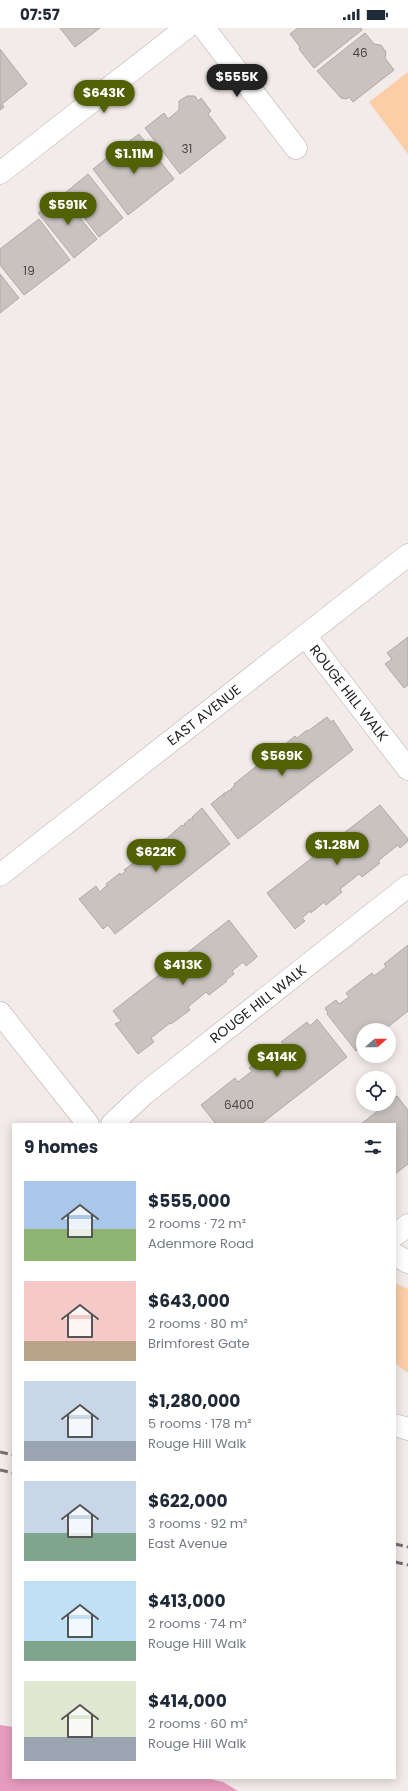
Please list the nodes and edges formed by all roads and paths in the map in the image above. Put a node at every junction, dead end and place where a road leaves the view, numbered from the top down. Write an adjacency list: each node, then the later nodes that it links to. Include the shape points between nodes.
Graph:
1 (186, 28): 4 (street)
2 (204, 28): 3 (street)
3 (296, 148)
4 (0, 173)
5 (408, 555): 6 (street, EAST AVENUE)
6 (306, 637): 7 (street, ROUGE HILL WALK); 8 (street, EAST AVENUE, via 205,713)
7 (408, 769)
8 (0, 875)
9 (408, 886): 12 (street, ROUGE HILL WALK, via 144,1094)
10 (0, 1013): 11 (street)
11 (87, 1123)
12 (113, 1123)
13 (408, 1225): 14 (street)
14 (396, 1234)
15 (396, 1256): 16 (street)
16 (408, 1262)
17 (396, 1425): 18 (street)
18 (408, 1428)

